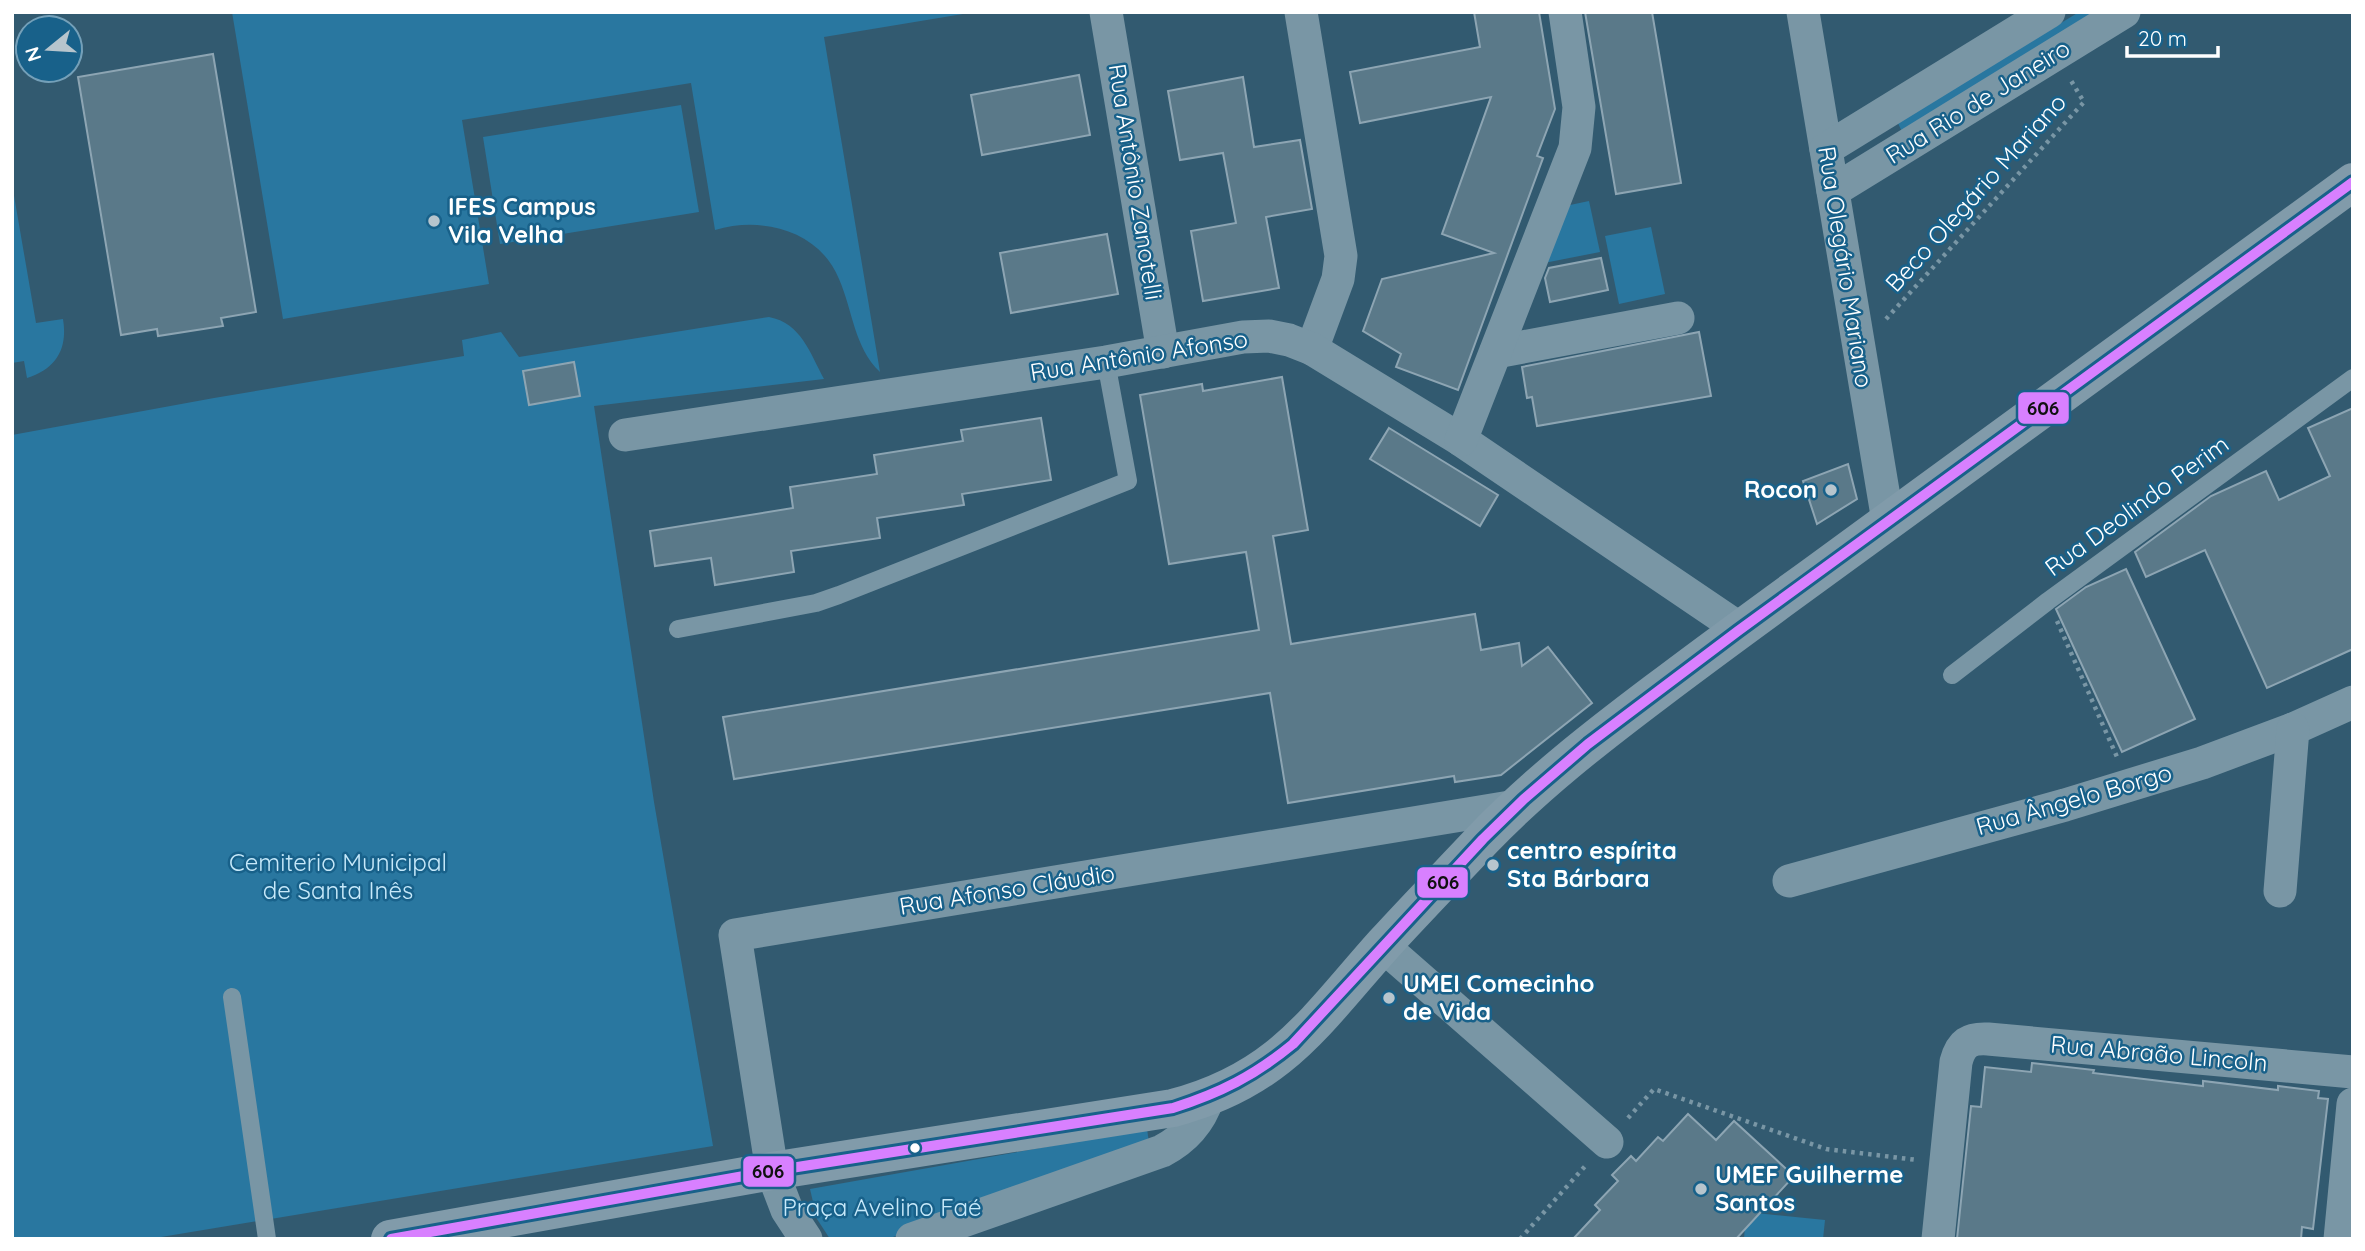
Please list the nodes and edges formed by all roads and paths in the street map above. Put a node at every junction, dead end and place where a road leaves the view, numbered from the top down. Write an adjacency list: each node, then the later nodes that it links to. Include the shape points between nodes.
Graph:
1 (1106, 12): 14 (street, Rua Antônio Zanotelli)
2 (1301, 12): 12 (street, via 1341,256 1338,279)
3 (1565, 12): 15 (street, via 1579,107 1575,148)
4 (1803, 12): 8 (street, Rua Olegário Mariano)
5 (2049, 12): 8 (street, Rua Rio de Janeiro)
6 (2124, 12): 7 (street, Rua Rio de Janeiro)
7 (2056, 54): 10 (street, Rua Rio de Janeiro); 13 (path, Beco Olegário Mariano, via 2084,102)
8 (1826, 149): 10 (street, Rua Olegário Mariano)
9 (2353, 182): 20 (main road)
10 (1833, 191): 13 (street, Rua Olegário Mariano)
11 (1678, 318): 15 (street)
12 (1312, 349): 14 (street, Rua Antônio Afonso, via 1279,338 1243,337); 19 (street, Rua Antônio Afonso)
13 (1859, 349): 20 (street, Rua Olegário Mariano)
14 (1163, 352): 16 (street, Rua Antônio Afonso)
15 (1496, 352): 19 (street)
16 (1106, 362): 18 (street, Rua Antônio Afonso); 22 (lane, via 1128,481 819,602)
17 (2353, 378): 21 (lane, Rua Deolindo Perim)
18 (625, 435)
19 (1461, 440): 23 (street, Rua Antônio Afonso)
20 (1888, 521): 23 (main road)
21 (2048, 601): 24 (lane, Rua Deolindo Perim); 27 (path)
22 (678, 629)
23 (1740, 629): 28 (main road, via 1584,746)
24 (1952, 675)
25 (2353, 702): 26 (street, Rua Ângelo Borgo)
26 (2292, 729): 27 (street, Rua Ângelo Borgo); 30 (street)
27 (2129, 785): 29 (street, Rua Ângelo Borgo)
28 (1516, 806): 31 (main road); 38 (street, Rua Afonso Cláudio, via 735,935)
29 (1789, 881)
30 (2280, 891)
31 (1383, 946): 34 (main road, via 1286,1052 1241,1083); 36 (street)
32 (232, 997): 39 (lane)
33 (2353, 1072): 37 (street, Rua Abraão Lincoln, via 1976,1038 1959,1050 1956,1062)
34 (1208, 1098): 38 (main road, via 1156,1111); 42 (street, via 1191,1129 1162,1151)
35 (2353, 1104): 45 (street)
36 (1607, 1142): 37 (path, via 1654,1089 1826,1149); 43 (path)
37 (1945, 1163): 44 (street)
38 (772, 1171): 40 (main road); 41 (street, via 786,1210)
39 (267, 1239)
40 (390, 1239)
41 (806, 1239)
42 (912, 1239)
43 (1520, 1239)
44 (1938, 1239)
45 (2340, 1239)

